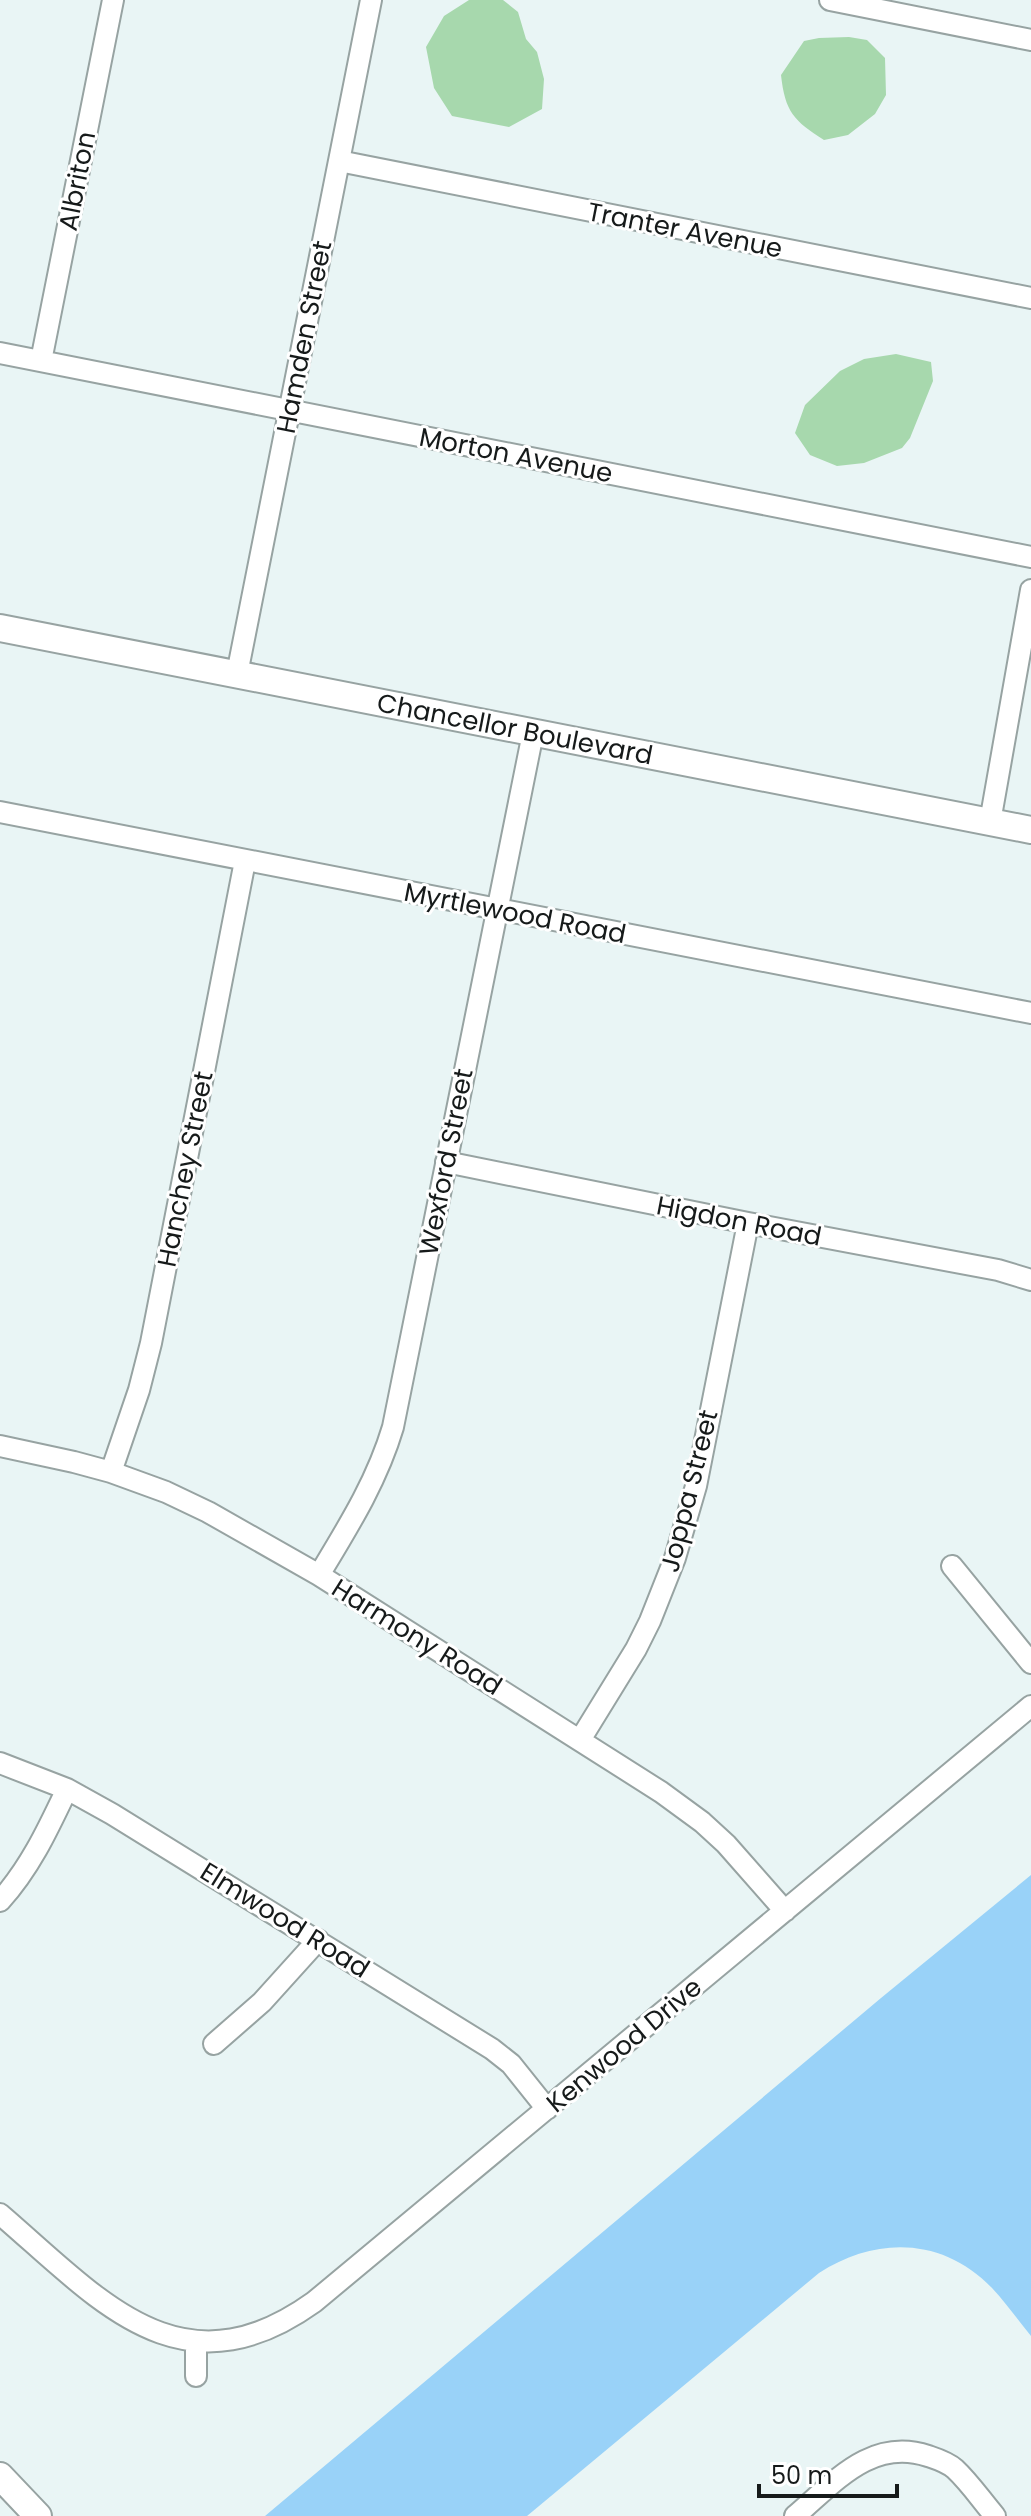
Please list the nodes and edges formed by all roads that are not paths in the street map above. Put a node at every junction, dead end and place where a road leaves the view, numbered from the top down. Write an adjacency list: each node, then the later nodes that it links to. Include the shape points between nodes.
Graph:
1 (113, 0): 9 (street, Albriton)
2 (371, 0): 6 (street, Hamden Street)
3 (830, 0): 4 (street)
4 (888, 6): 5 (street)
5 (1031, 40)
6 (339, 161): 7 (street, Tranter Avenue); 10 (street, Hamden Street)
7 (1031, 298)
8 (0, 353): 9 (street, Morton Avenue)
9 (41, 361): 10 (street, Morton Avenue)
10 (290, 410): 11 (street, Morton Avenue); 14 (street, Hamden Street)
11 (1031, 557)
12 (1031, 590): 17 (street)
13 (0, 628): 14 (street, Chancellor Boulevard)
14 (237, 674): 15 (street, Chancellor Boulevard)
15 (533, 733): 17 (street, Chancellor Boulevard); 20 (street, Wexford Street)
16 (0, 812): 19 (street, Myrtlewood Road)
17 (990, 822): 18 (street, Chancellor Boulevard)
18 (1031, 830)
19 (245, 861): 20 (street, Myrtlewood Road); 26 (street, Hanchey Street, via 151,1343)
20 (497, 909): 21 (street, Myrtlewood Road); 22 (street, Wexford Street)
21 (1031, 1013)
22 (446, 1162): 23 (street, Higdon Road); 28 (street, Wexford Street, via 386,1453)
23 (748, 1223): 24 (street, Higdon Road); 31 (street, Joppa Street, via 696,1486 675,1558 636,1649)
24 (1031, 1280)
25 (0, 1446): 26 (street, Harmony Road)
26 (111, 1472): 28 (street, Harmony Road, via 208,1512)
27 (952, 1566): 29 (street)
28 (319, 1575): 31 (street, Harmony Road)
29 (1031, 1663)
30 (1031, 1706): 35 (street, Kenwood Drive)
31 (580, 1740): 35 (street, Harmony Road, via 702,1822)
32 (0, 1763): 33 (street, Elmwood Road)
33 (67, 1789): 34 (street, via 30,1862); 36 (street, Elmwood Road)
34 (0, 1901)
35 (785, 1911): 38 (street, Kenwood Drive)
36 (318, 1940): 37 (street, via 262,2002); 38 (street, Elmwood Road, via 503,2056)
37 (214, 2044)
38 (547, 2109): 40 (street, Kenwood Drive, via 299,2314 261,2332)
39 (0, 2214): 40 (street, Kenwood Drive, via 117,2313 154,2331)
40 (196, 2342): 41 (street)
41 (196, 2376)
42 (0, 2476): 43 (street)
43 (38, 2516)
44 (795, 2516): 45 (street, via 860,2462 899,2451 939,2459 954,2468)
45 (995, 2516)

